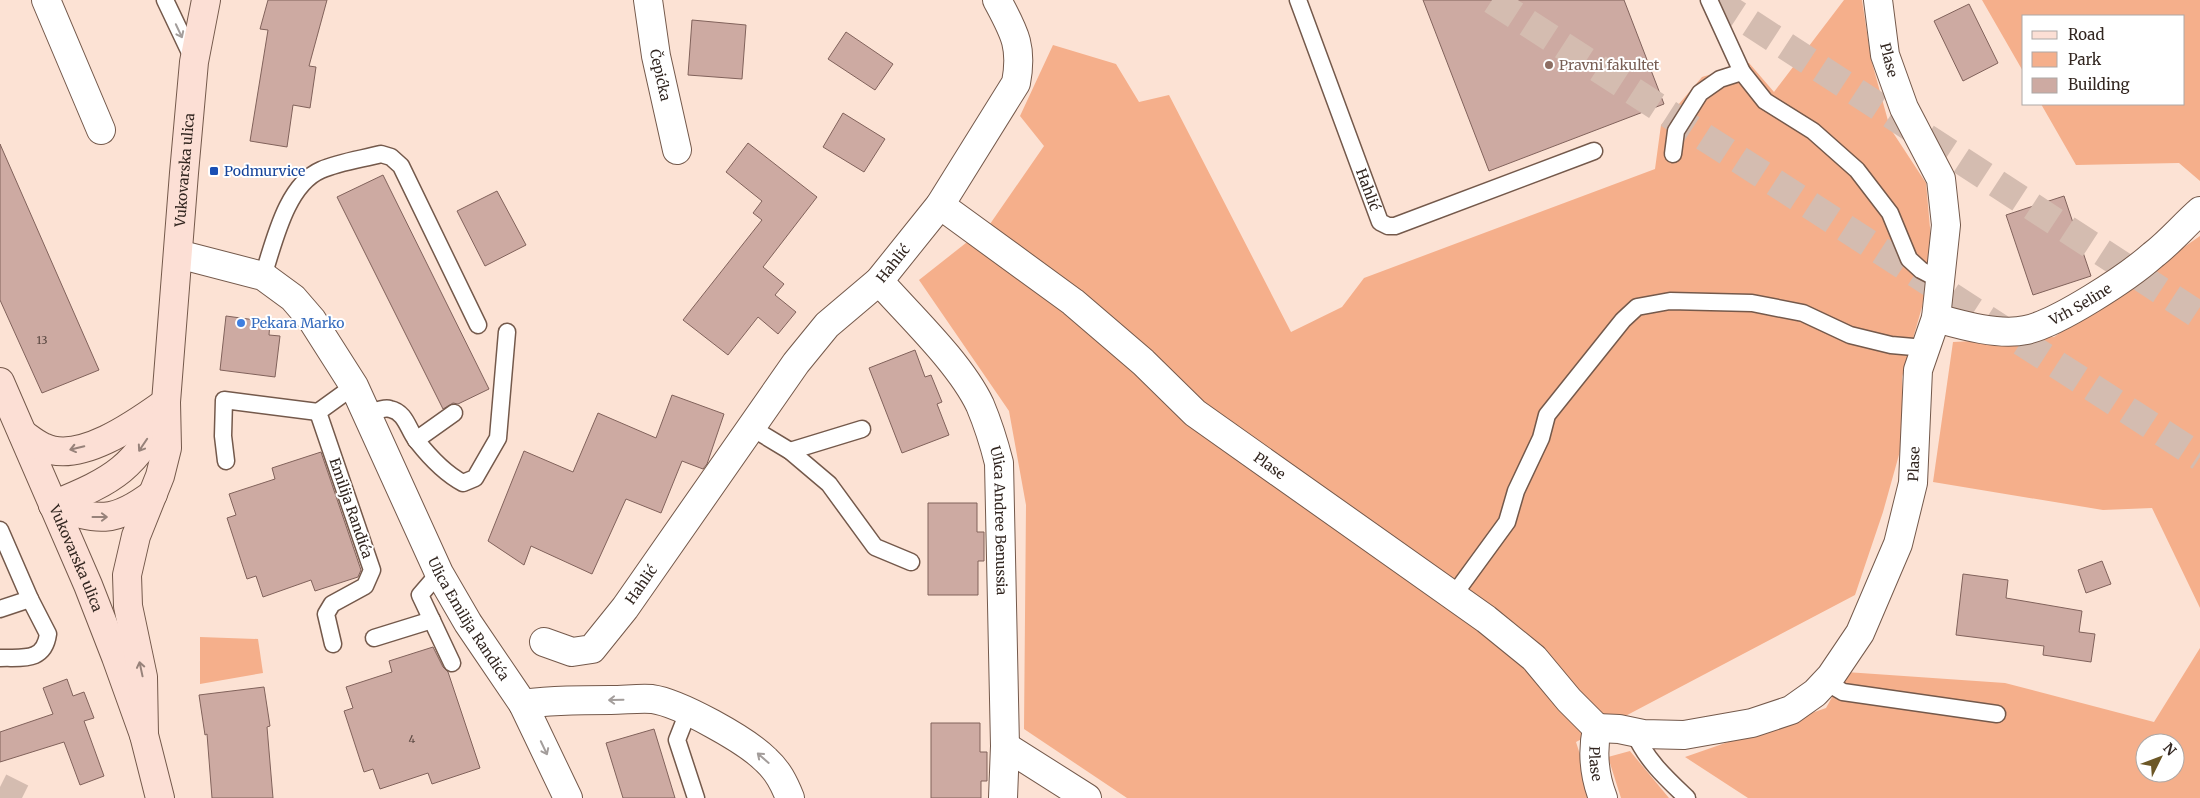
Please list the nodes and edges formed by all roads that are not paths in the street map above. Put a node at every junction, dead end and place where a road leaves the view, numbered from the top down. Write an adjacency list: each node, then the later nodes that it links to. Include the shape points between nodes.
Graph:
1 (46, 0): 11 (street)
2 (165, 0): 9 (lane, one-way to 9)
3 (206, 0): 9 (main road, Vukovarska ulica)
4 (648, 0): 12 (street, Čepićka, via 656,56)
5 (997, 0): 15 (street, Hahlić, via 1013,30 1020,60 1016,82)
6 (1298, 0): 13 (lane, Hahlić, via 1380,222 1395,226)
7 (1709, 0): 10 (lane)
8 (1878, 0): 20 (street, Plase, via 1886,55 1900,99 1941,179 1946,225)
9 (194, 62): 17 (main road, Vukovarska ulica)
10 (1742, 72): 14 (lane, via 1720,79 1700,93 1676,131); 20 (lane, via 1765,101 1813,131 1857,170 1890,213 1909,259 1920,270)
11 (101, 130)
12 (677, 150)
13 (1594, 151)
14 (1674, 154)
15 (940, 206): 19 (street, Hahlić); 42 (street, Plase, via 1073,302 1195,413)
16 (2200, 211): 21 (street, Vrh Seline, via 2153,256 2090,299 2047,323 2024,331 1992,330)
17 (178, 254): 18 (street, Ulica Emilija Randića); 27 (main road, Vukovarska ulica)
18 (264, 276): 22 (lane, via 288,206 301,184 321,170 381,154 391,157 401,166); 26 (street, Ulica Emilija Randića, via 294,298 312,320)
19 (879, 280): 31 (street, Hahlić, via 827,325 796,363); 58 (street, Ulica Andree Benussia, via 955,367 979,403 991,433 999,463)
20 (1940, 280): 21 (street, Plase)
21 (1936, 318): 24 (street, Plase)
22 (478, 325)
23 (507, 332): 34 (lane, via 498,438 475,478 463,483 454,479)
24 (1925, 348): 42 (lane, via 1891,346 1850,336 1803,313 1752,303 1670,301 1637,307 1547,415 1541,438 1516,491 1508,522); 51 (street, Plase, via 1918,370 1913,483 1898,544 1860,633)
25 (0, 382): 33 (main road)
26 (354, 386): 28 (lane); 30 (street, Ulica Emilija Randića)
27 (166, 402): 33 (main road, one-way to 33, via 94,445 68,450 44,448); 37 (main road, Vukovarska ulica, via 167,448); 38 (main road, Vukovarska ulica, one-way to 38, via 143,447 128,464 102,484)
28 (318, 412): 36 (lane, via 224,400); 48 (lane, Emilija Randića, via 372,570 365,586 332,604 326,614)
29 (454, 413): 34 (lane)
30 (368, 414): 34 (lane, via 388,408 394,410 403,417); 41 (street, Ulica Emilija Randića)
31 (752, 428): 35 (lane); 47 (street, Hahlić, via 625,608 592,649 572,652)
32 (862, 429): 35 (lane)
33 (24, 434): 38 (main road)
34 (416, 440)
35 (790, 451): 40 (lane, via 830,484 875,547)
36 (226, 462)
37 (153, 494): 38 (main road, one-way to 37, via 87,517 112,517 135,508); 57 (main road, Vukovarska ulica, one-way to 37, via 142,677 128,606 127,575 136,536)
38 (53, 506): 57 (main road, Vukovarska ulica, via 88,585)
39 (0, 530): 43 (lane)
40 (911, 562)
41 (439, 573): 45 (lane, via 420,594); 52 (street, Ulica Emilija Randića, via 468,623)
42 (1453, 596): 55 (street, Plase, via 1486,618 1534,658)
43 (30, 599): 44 (lane); 49 (lane, via 48,634 47,639 36,655 26,659)
44 (0, 610)
45 (432, 620): 46 (lane); 50 (lane)
46 (374, 638)
47 (544, 642)
48 (333, 644)
49 (0, 658)
50 (452, 663)
51 (1826, 682): 54 (lane, via 1843,692); 56 (street, Plase, via 1791,710 1752,723 1684,735)
52 (523, 704): 53 (street, one-way to 52, via 652,699 556,699); 60 (street, one-way to 60)
53 (688, 712): 61 (lane, via 677,740); 62 (street, one-way to 53, via 782,779 765,759)
54 (1998, 714)
55 (1597, 728): 56 (street, Plase); 65 (street, Plase, via 1593,748 1597,784)
56 (1634, 732): 66 (lane, via 1642,750 1658,770)
57 (144, 735): 59 (main road, Vukovarska ulica)
58 (1005, 746): 63 (street, Ulica Andree Benussia); 64 (street)
59 (160, 798)
60 (568, 798)
61 (696, 798)
62 (790, 798)
63 (1003, 798)
64 (1087, 798)
65 (1603, 798)
66 (1687, 798)

